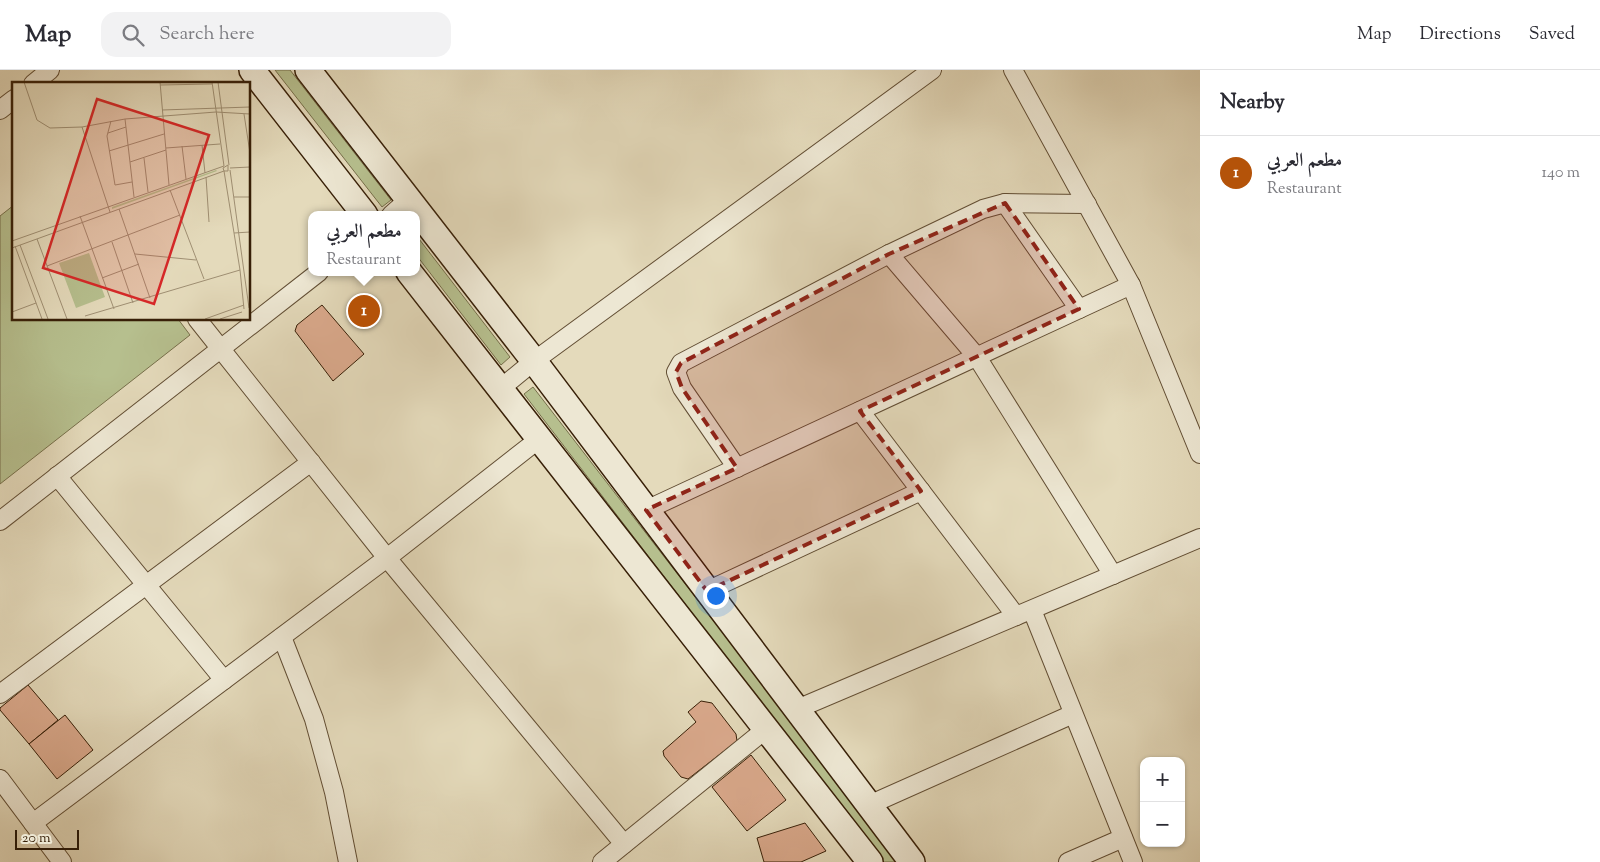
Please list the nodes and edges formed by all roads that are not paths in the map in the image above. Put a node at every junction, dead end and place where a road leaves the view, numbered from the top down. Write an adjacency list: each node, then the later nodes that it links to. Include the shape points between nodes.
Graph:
1 (50, 70): 6 (street)
2 (252, 70): 12 (main road)
3 (308, 70): 11 (main road)
4 (932, 70): 22 (street)
5 (1013, 70): 10 (street)
6 (35, 82)
7 (12, 101): 8 (street)
8 (0, 110)
9 (1005, 203): 10 (street); 14 (street, via 983,209); 18 (street)
10 (1087, 204): 17 (street)
11 (400, 207)
12 (362, 211)
13 (420, 230): 22 (main road)
14 (889, 254): 21 (street); 28 (street, via 681,363 676,372 682,388)
15 (314, 276): 20 (street)
16 (413, 276): 23 (main road)
17 (1131, 285): 18 (street); 26 (street)
18 (1080, 309): 21 (street)
19 (198, 320): 20 (street)
20 (221, 349): 27 (street); 29 (street)
21 (977, 357): 24 (street); 35 (street)
22 (534, 361): 23 (street); 31 (main road)
23 (500, 389): 25 (main road)
24 (860, 410): 28 (street); 30 (street)
25 (539, 439): 34 (street); 44 (main road)
26 (1200, 454)
27 (311, 462): 34 (street); 36 (street)
28 (737, 468): 31 (street)
29 (57, 476): 32 (street); 36 (street)
30 (921, 491): 37 (street); 38 (street)
31 (646, 510): 37 (main road)
32 (0, 521)
33 (1200, 538): 35 (street)
34 (387, 558): 39 (street); 49 (street)
35 (1113, 575): 38 (street)
36 (146, 585): 40 (street); 41 (street)
37 (707, 591): 42 (main road)
38 (1024, 613): 42 (street); 43 (street)
39 (282, 637): 40 (street); 51 (street, via 314,719 334,792)
40 (224, 680): 47 (street)
41 (0, 694)
42 (797, 709): 46 (main road)
43 (1073, 714): 46 (street); 48 (street)
44 (766, 729): 49 (street); 53 (main road)
45 (0, 779): 47 (street)
46 (869, 805): 54 (main road)
47 (33, 823): 50 (street)
48 (1123, 838): 55 (street); 56 (street)
49 (624, 844): 52 (street)
50 (62, 862)
51 (348, 862)
52 (602, 862)
53 (870, 862)
54 (912, 862)
55 (1068, 862)
56 (1133, 862)

